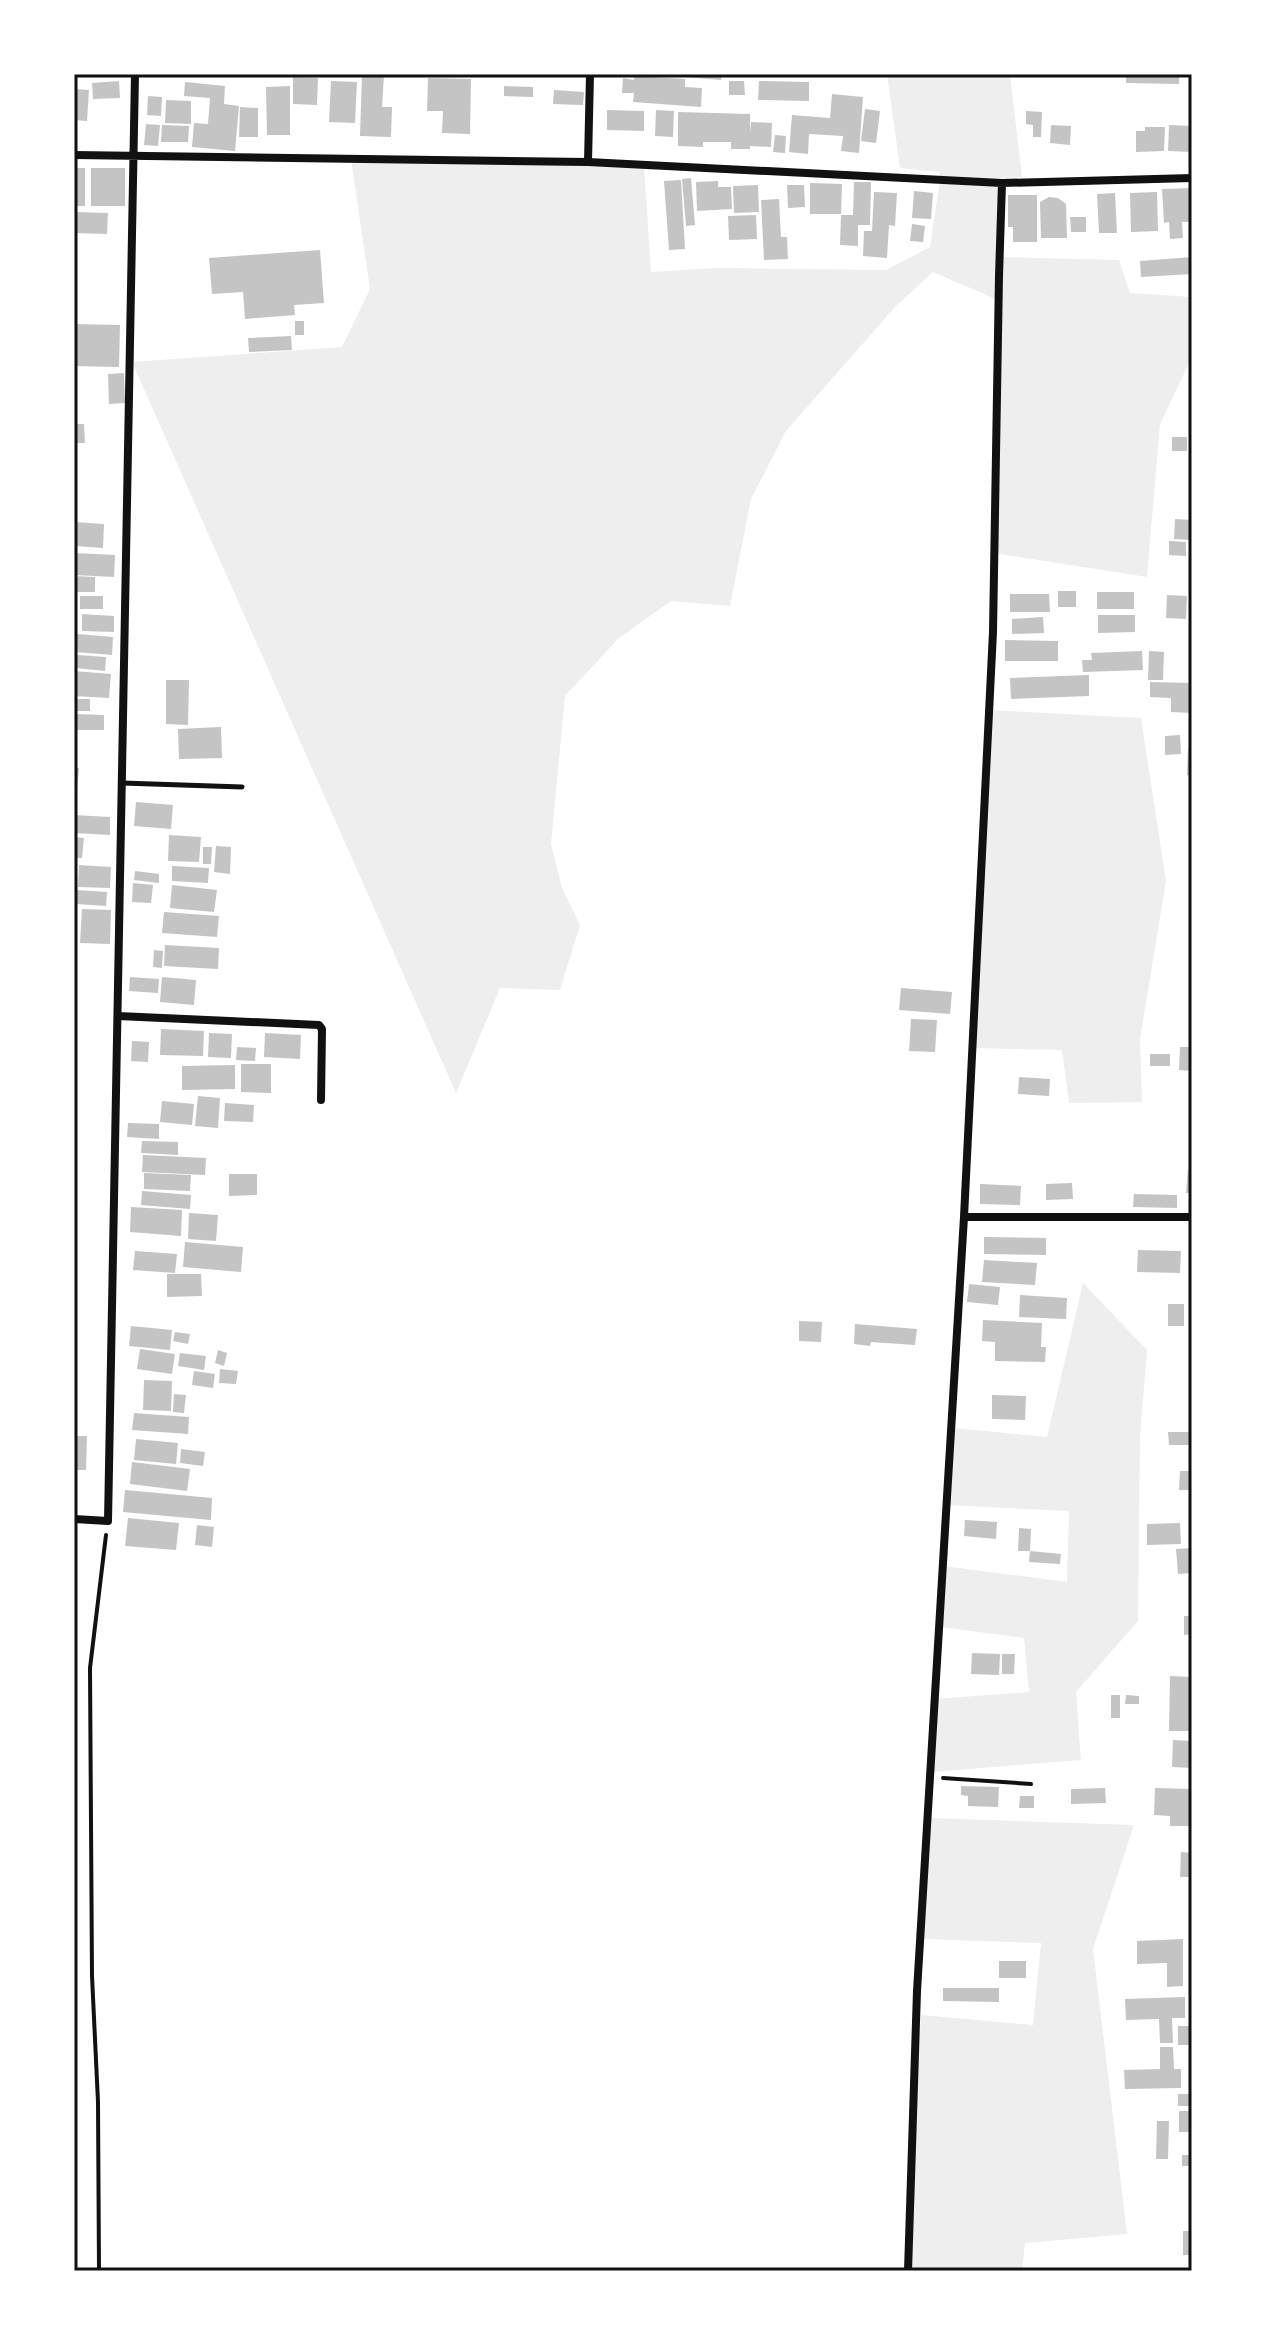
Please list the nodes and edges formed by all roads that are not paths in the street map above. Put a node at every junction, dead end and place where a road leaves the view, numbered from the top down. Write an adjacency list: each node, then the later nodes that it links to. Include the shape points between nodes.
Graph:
1 (135, 74): 4 (street)
2 (590, 74): 5 (street)
3 (74, 155): 4 (street)
4 (135, 156): 5 (street); 8 (street)
5 (588, 162): 7 (street)
6 (1192, 178): 7 (street)
7 (1002, 183): 12 (street, via 993,632)
8 (122, 783): 9 (lane); 10 (street)
9 (242, 787)
10 (118, 1016): 11 (street, via 319,1025); 14 (street, via 108,1521)
11 (321, 1100)
12 (964, 1217): 13 (street); 15 (street, via 917,1991)
13 (1192, 1217)
14 (74, 1519)
15 (908, 2271)

